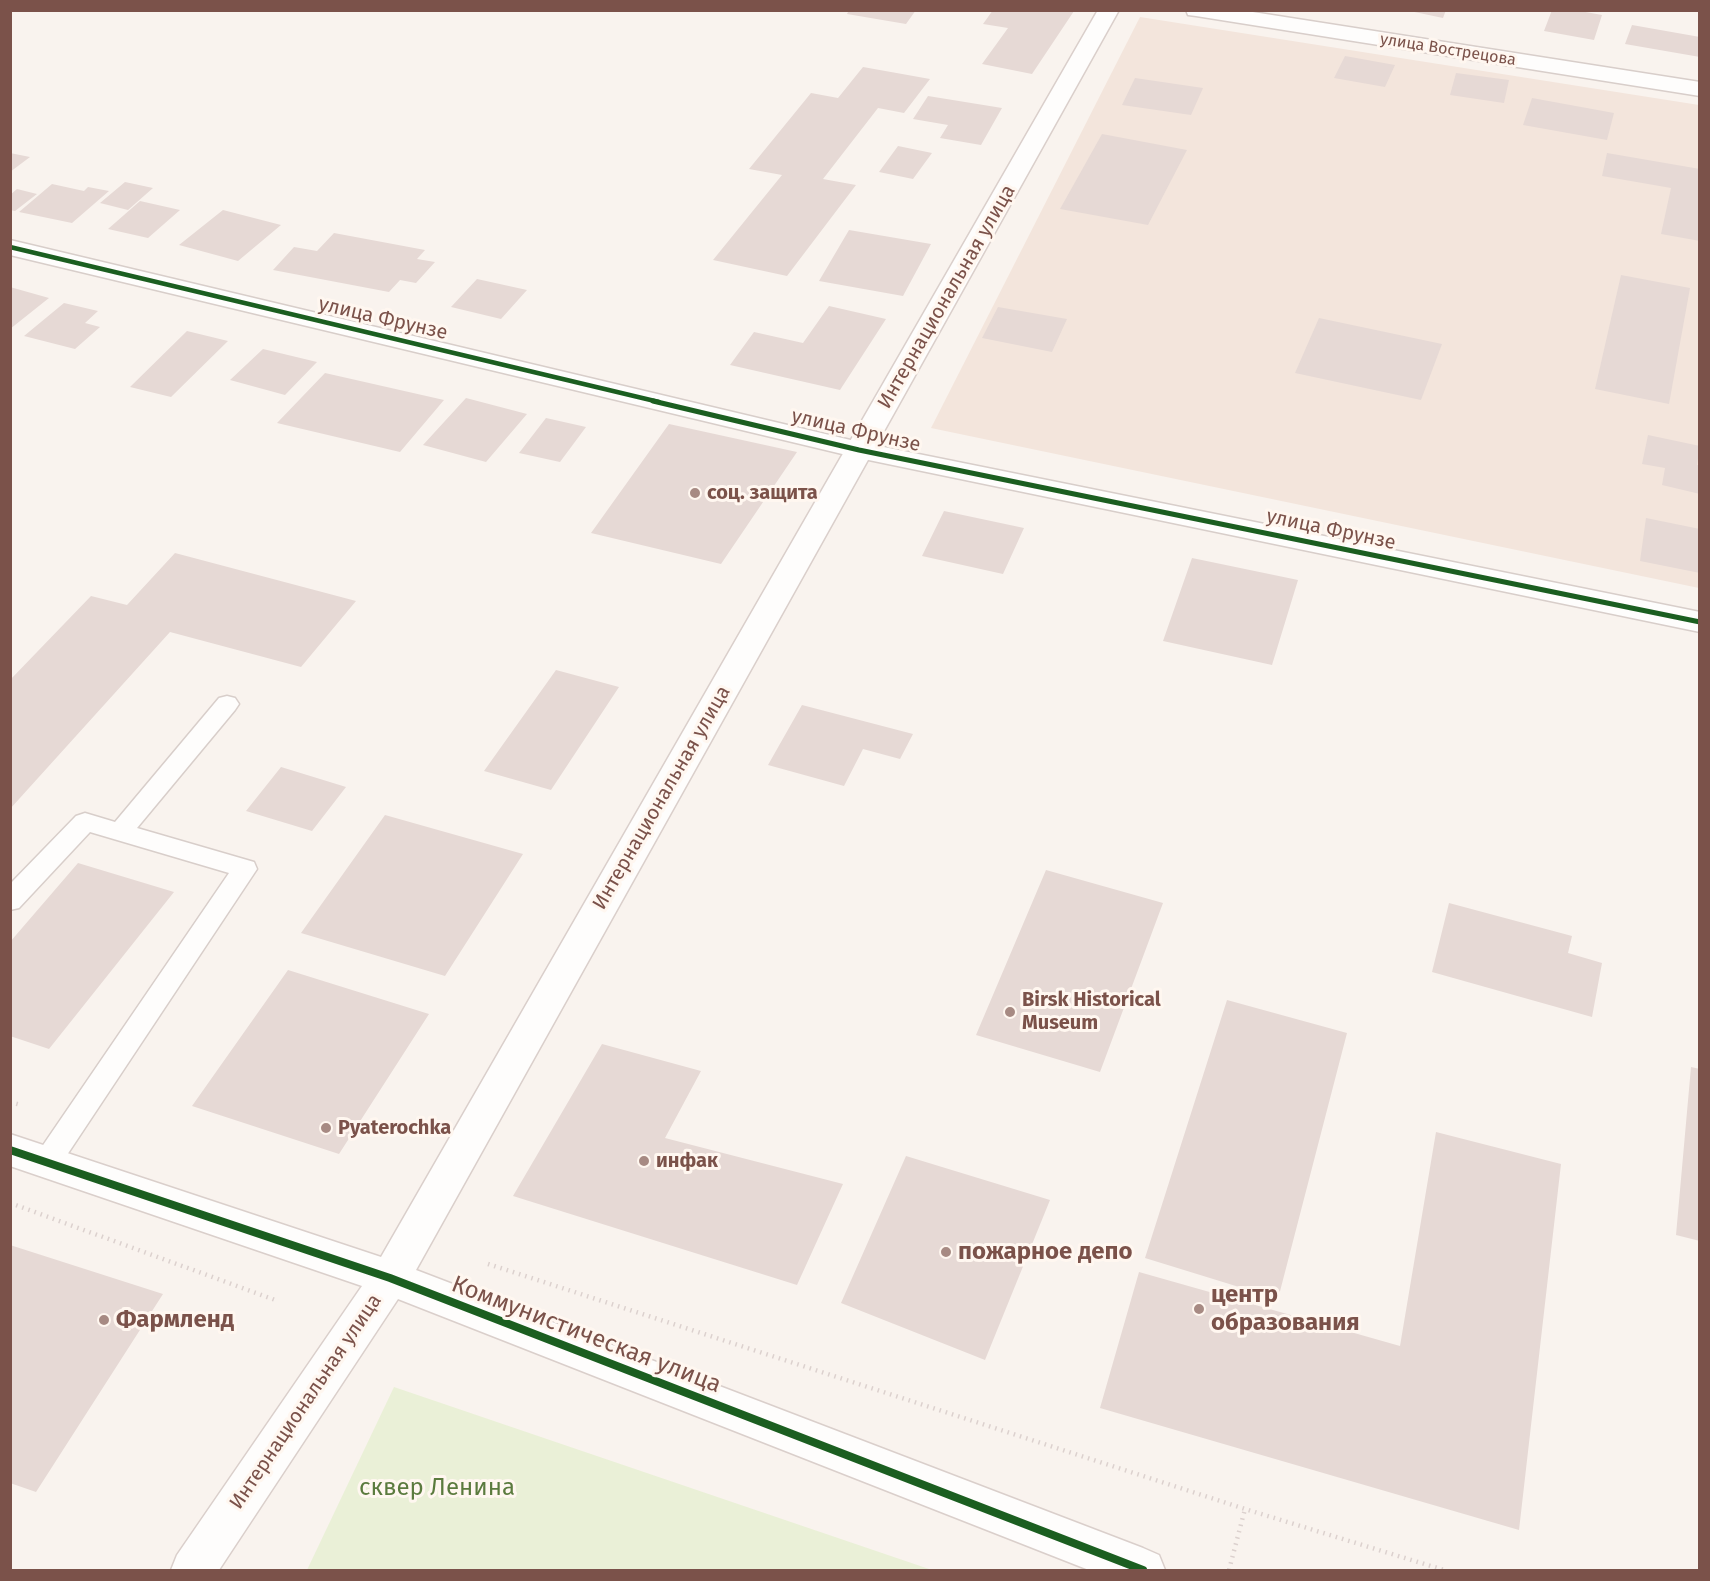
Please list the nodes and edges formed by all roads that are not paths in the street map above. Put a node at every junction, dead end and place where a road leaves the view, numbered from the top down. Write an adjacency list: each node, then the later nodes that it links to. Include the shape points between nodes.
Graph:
1 (1109, 10): 5 (street, Интернациональная улица)
2 (1196, 10): 3 (street, улица Вострецова)
3 (1700, 89)
4 (10, 247): 5 (street, улица Фрунзе)
5 (859, 450): 6 (street, улица Фрунзе); 11 (street, Интернациональная улица)
6 (1700, 622)
7 (227, 704): 8 (lane)
8 (120, 832): 9 (lane, via 85,822); 10 (lane, via 244,870 73,1123)
9 (10, 901)
10 (28, 1156): 11 (street, Коммунистическая улица)
11 (390, 1278): 12 (street, Интернациональная улица); 13 (street, Коммунистическая улица)
12 (193, 1570)
13 (1143, 1570)

